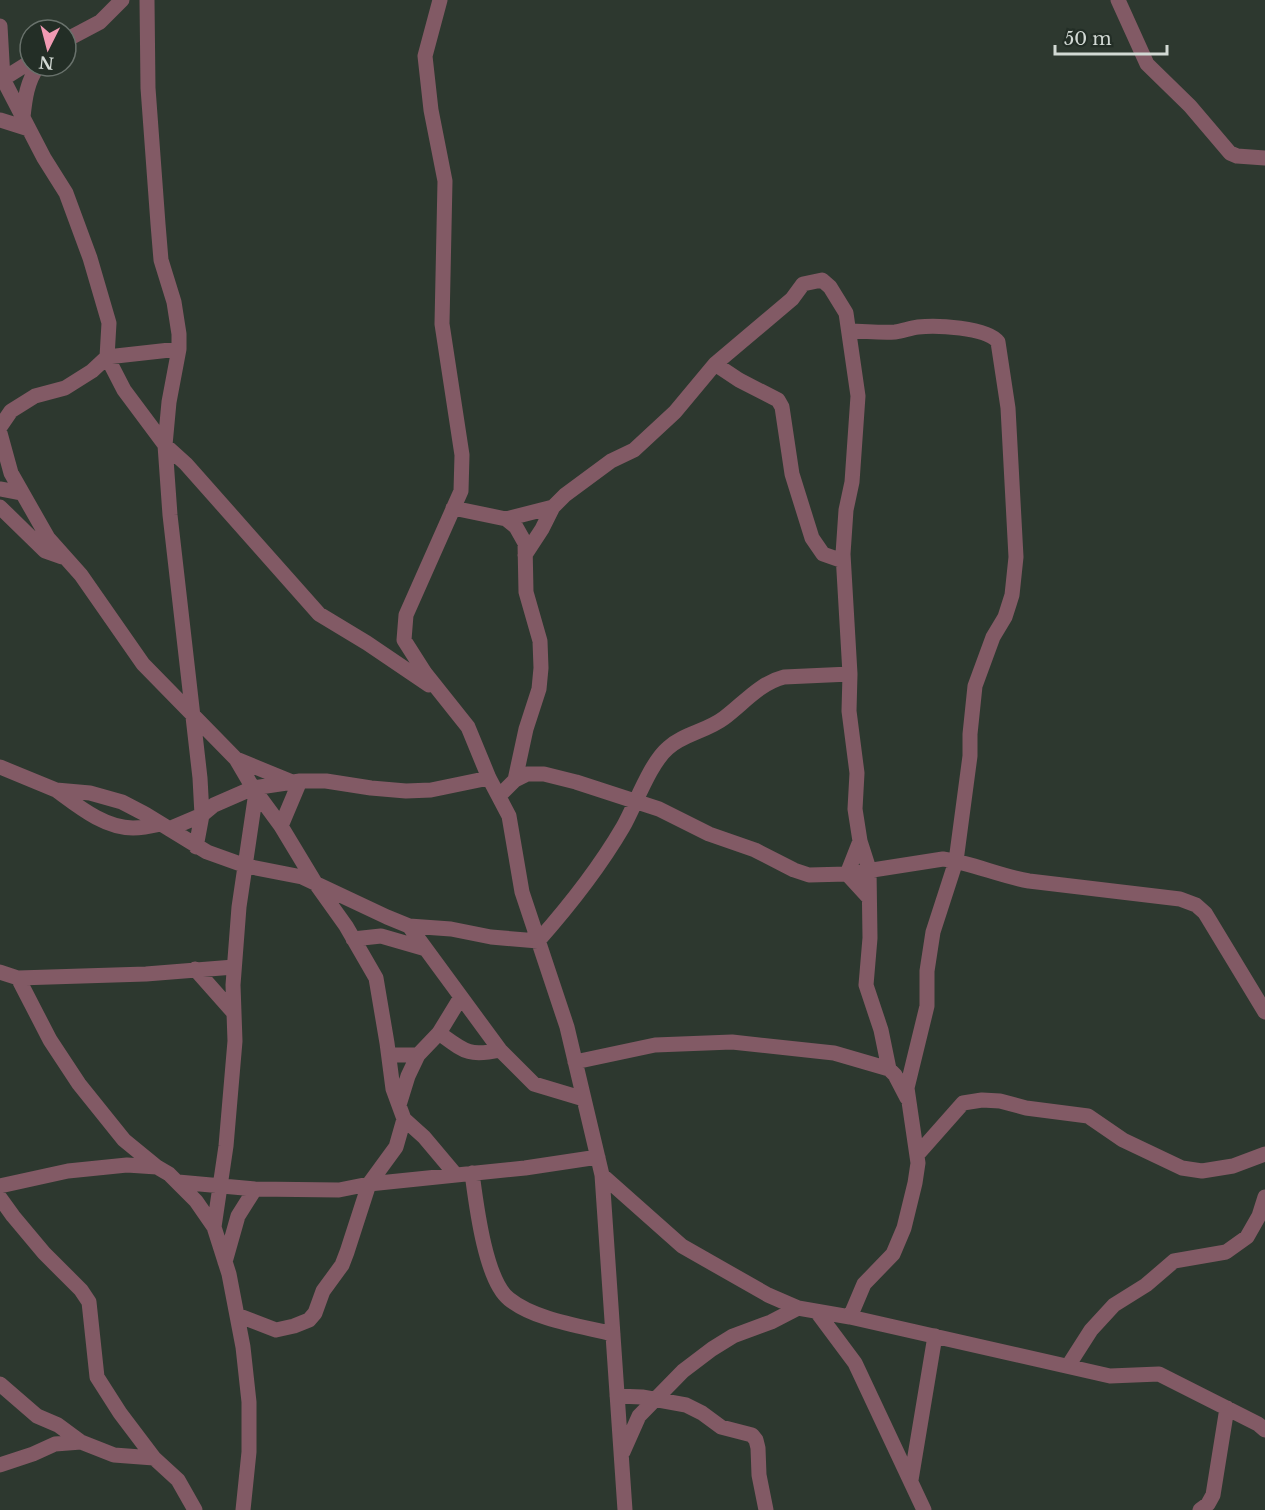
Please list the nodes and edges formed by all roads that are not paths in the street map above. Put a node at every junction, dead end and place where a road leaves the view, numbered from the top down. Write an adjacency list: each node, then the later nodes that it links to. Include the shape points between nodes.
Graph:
1 (122, 0): 6 (street, via 100,22)
2 (147, 0): 14 (street, via 148,88 161,260 174,302)
3 (440, 0): 22 (street, via 425,56 445,181 442,324 462,454 461,490)
4 (1118, 0): 12 (street, via 1147,64 1230,153)
5 (0, 26): 9 (street)
6 (78, 34)
7 (18, 69): 9 (street)
8 (30, 78): 11 (street, via 26,91)
9 (1, 80): 11 (street)
10 (0, 120): 11 (street)
11 (26, 123): 15 (street, via 66,193 90,258 109,323)
12 (1265, 158)
13 (849, 331): 16 (street, via 846,312 830,287 816,280 803,284 792,299); 27 (street, via 858,396); 45 (street, via 955,327 998,342 1008,408 1016,557 1010,605 975,686)
14 (179, 349): 15 (street); 18 (street, via 168,402)
15 (107, 357): 17 (street, via 65,388 35,396 11,411); 18 (street, via 124,390)
16 (715, 364): 21 (street, via 675,412 634,450 611,461); 27 (street, via 778,400 792,474 812,538 823,554)
17 (1, 437): 20 (street, via 11,473)
18 (165, 445): 29 (street, via 319,614); 30 (street)
19 (0, 489): 20 (street)
20 (26, 500): 23 (street); 26 (street, via 48,538)
21 (554, 507): 24 (street); 25 (street)
22 (453, 508): 24 (street); 29 (street, via 406,615 404,640)
23 (3, 514): 26 (street, via 45,550)
24 (506, 519): 25 (street, via 525,543)
25 (525, 555): 34 (street, via 526,592 540,641 541,668)
26 (68, 560): 30 (street, via 143,664)
27 (843, 561): 28 (street)
28 (850, 674): 39 (street, via 774,679 724,718 668,748); 43 (street, via 849,711)
29 (441, 694): 33 (street, via 468,727)
30 (194, 717): 31 (street); 40 (street)
31 (237, 759): 35 (street); 37 (street)
32 (0, 767): 36 (street)
33 (489, 778): 35 (street, via 406,791); 38 (street)
34 (515, 780): 38 (street); 39 (street, via 527,774 544,774)
35 (296, 781): 37 (street); 41 (street)
36 (56, 790): 42 (street, via 90,793 122,802); 42 (street, via 110,825)
37 (254, 790): 40 (street, via 214,805); 41 (street); 46 (street)
38 (499, 796): 54 (street, via 509,816 522,892)
39 (636, 802): 48 (street, via 794,870 809,875); 54 (street, via 592,873)
40 (202, 815): 42 (street); 44 (street)
41 (281, 826): 49 (street)
42 (165, 827): 44 (street)
43 (860, 841): 47 (street); 48 (street)
44 (196, 847): 46 (street)
45 (956, 861): 47 (street, via 943,859); 61 (street, via 1010,878 1180,899 1196,905 1205,913); 68 (street, via 933,932 927,1006)
46 (246, 866): 49 (street, via 302,877); 56 (street)
47 (869, 869): 48 (street); 50 (street)
48 (847, 874): 50 (street)
49 (316, 884): 51 (street); 53 (street)
50 (869, 898): 68 (street, via 866,985)
51 (363, 906): 52 (street); 53 (street)
52 (409, 926): 54 (street); 55 (street)
53 (350, 932): 55 (street); 65 (street, via 376,978)
54 (538, 941): 67 (street)
55 (426, 949): 60 (street)
56 (234, 967): 57 (street); 62 (street)
57 (195, 969): 59 (street); 62 (street)
58 (0, 972): 59 (street)
59 (18, 978): 76 (street, via 50,1040 79,1084 124,1140)
60 (461, 998): 63 (street); 64 (street)
61 (1265, 1012)
62 (234, 1013): 82 (street, via 234,1053)
63 (439, 1033): 64 (street, via 473,1054); 66 (street)
64 (500, 1050): 69 (street, via 534,1084)
65 (388, 1055): 66 (street); 71 (street)
66 (418, 1055): 71 (street, via 408,1076)
67 (575, 1062): 68 (street, via 655,1045 732,1042 834,1053); 69 (street)
68 (898, 1073): 70 (street)
69 (584, 1099): 75 (street)
70 (909, 1105): 72 (street); 74 (street)
71 (401, 1112): 78 (street); 81 (street, via 396,1147)
72 (934, 1134): 73 (street, via 963,1103 1000,1101 1088,1116 1123,1140 1182,1168 1202,1171 1233,1166); 74 (street)
73 (1265, 1154)
74 (916, 1155): 93 (street, via 915,1183 904,1228 893,1254 864,1284)
75 (598, 1157): 77 (street); 79 (street)
76 (158, 1167): 80 (street); 83 (street, via 126,1165 80,1170)
77 (472, 1173): 78 (street); 94 (street, via 479,1224 491,1268 503,1293 533,1312)
78 (456, 1175): 81 (street)
79 (602, 1175): 90 (street, via 682,1246); 94 (street)
80 (178, 1182): 82 (street); 88 (street)
81 (369, 1184): 84 (street, via 339,1190); 92 (street, via 342,1265 326,1285 309,1320 276,1330)
82 (220, 1185): 84 (street); 88 (street)
83 (0, 1186)
84 (255, 1189): 89 (street, via 238,1216)
85 (1265, 1197): 96 (street, via 1246,1237 1226,1252 1174,1261 1114,1305 1091,1330)
86 (0, 1198): 87 (street)
87 (7, 1215): 106 (street, via 89,1302 98,1377)
88 (214, 1227): 89 (street)
89 (225, 1262): 92 (street)
90 (798, 1308): 91 (street); 99 (street, via 712,1348)
91 (817, 1312): 93 (street); 108 (street, via 855,1363)
92 (237, 1315): 110 (street, via 249,1402)
93 (850, 1317): 95 (street)
94 (613, 1334): 98 (street)
95 (935, 1336): 96 (street); 108 (street)
96 (1068, 1366): 100 (street, via 1110,1376 1159,1374)
97 (0, 1384): 101 (street, via 37,1416)
98 (617, 1396): 99 (street); 105 (street)
99 (655, 1399): 105 (street, via 639,1416); 112 (street, via 686,1405 721,1427 752,1435 758,1448)
100 (1227, 1408): 102 (street); 114 (street, via 1213,1495)
101 (58, 1425): 103 (street); 104 (street)
102 (1265, 1430)
103 (81, 1442): 104 (street); 106 (street, via 114,1455)
104 (55, 1444): 107 (street)
105 (621, 1454): 111 (street)
106 (154, 1458): 109 (street, via 178,1480)
107 (0, 1465)
108 (911, 1480): 113 (street)
109 (195, 1510)
110 (243, 1510)
111 (624, 1510)
112 (766, 1510)
113 (924, 1510)
114 (1200, 1510)

